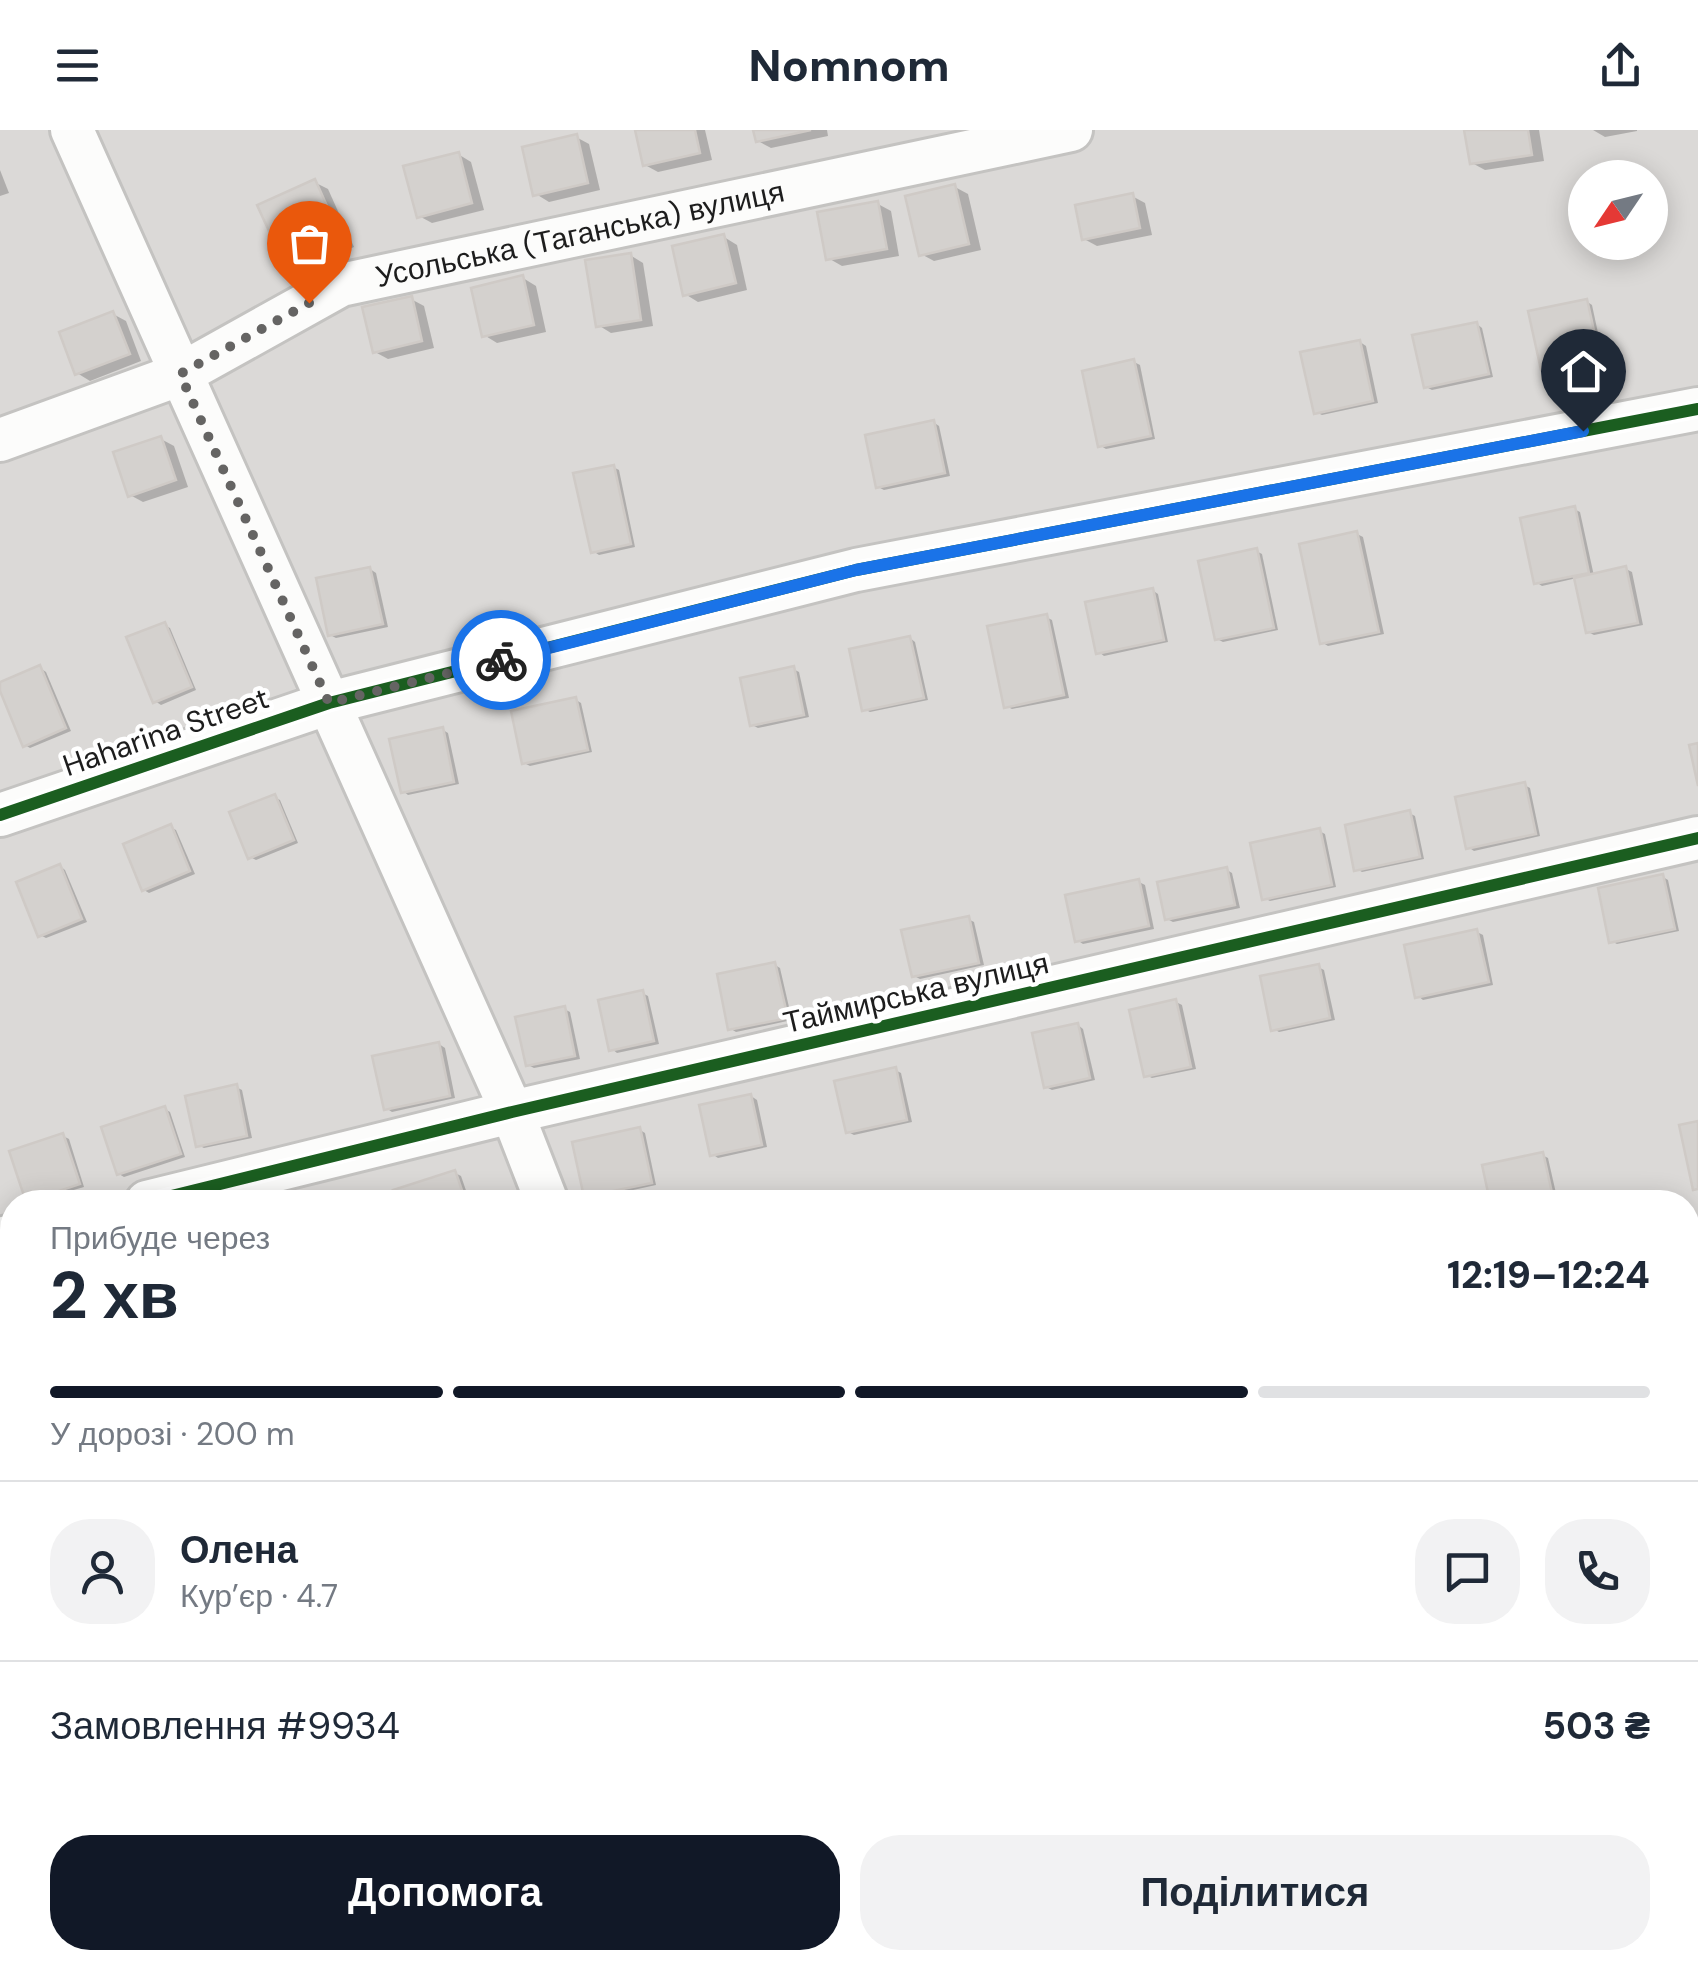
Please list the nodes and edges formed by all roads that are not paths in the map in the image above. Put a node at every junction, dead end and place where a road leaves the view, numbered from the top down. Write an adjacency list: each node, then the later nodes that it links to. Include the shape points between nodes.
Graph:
1 (72, 130): 3 (street)
2 (1071, 130): 3 (street, Усольська (Таганська) вулиця, via 341,285)
3 (180, 374): 5 (street, Усольська (Таганська) вулиця); 6 (street)
4 (1698, 409): 6 (street, Haharina Street, via 856,570)
5 (0, 440)
6 (329, 703): 7 (street, Haharina Street); 9 (street)
7 (0, 815)
8 (1698, 838): 9 (street, Таймирська вулиця)
9 (512, 1112): 10 (street, Таймирська вулиця); 11 (street)
10 (195, 1190)
11 (542, 1190)

